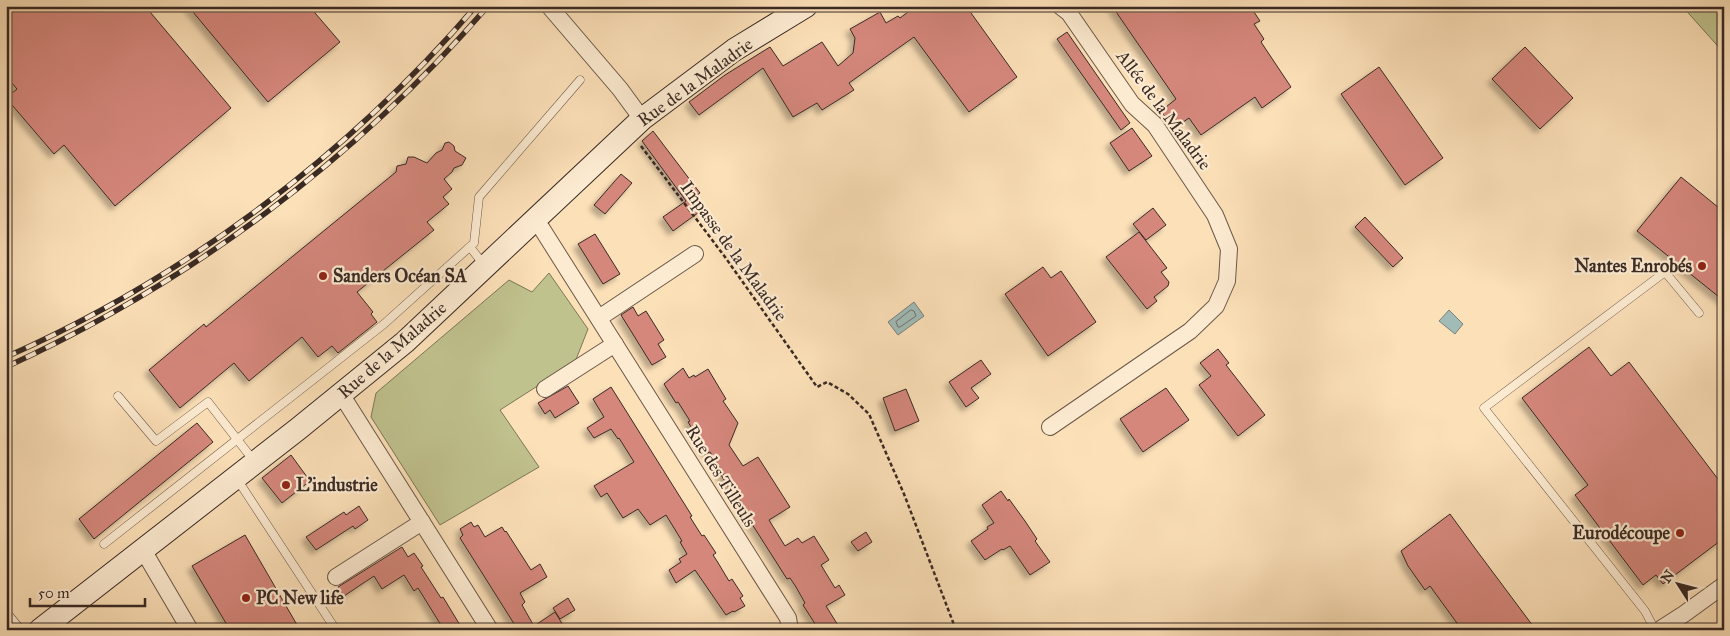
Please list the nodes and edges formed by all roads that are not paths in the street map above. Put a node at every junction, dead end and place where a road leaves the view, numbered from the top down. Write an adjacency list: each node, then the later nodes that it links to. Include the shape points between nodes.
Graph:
1 (549, 6): 5 (street, via 620,90)
2 (806, 6): 5 (street, Rue de la Maladrie, via 734,50)
3 (1060, 6): 16 (street, Allée de la Maladrie, via 1069,13 1132,104 1155,125 1215,215 1229,249 1227,281 1216,306 1190,330)
4 (580, 80): 7 (lane, via 479,196 474,243)
5 (635, 125): 6 (street, Rue de la Maladrie)
6 (535, 221): 9 (street, Rue de la Maladrie); 11 (street, Rue des Tilleuls)
7 (470, 247): 9 (lane); 17 (lane, via 384,324)
8 (695, 254): 11 (street)
9 (485, 267): 14 (street, Rue de la Maladrie, via 405,342)
10 (1700, 312): 32 (lane, via 1665,272 1484,408 1645,611)
11 (599, 318): 12 (street, Rue des Tilleuls)
12 (615, 344): 13 (street); 31 (street, Rue des Tilleuls, via 788,618)
13 (545, 389)
14 (342, 394): 18 (street, Rue de la Maladrie); 20 (street)
15 (118, 396): 17 (lane, via 156,441 208,402)
16 (1050, 427)
17 (237, 439): 18 (lane); 21 (lane)
18 (255, 463): 19 (street, Rue de la Maladrie)
19 (236, 478): 22 (street, Rue de la Maladrie); 29 (lane)
20 (422, 522): 23 (street); 30 (street)
21 (104, 544)
22 (143, 550): 27 (street, Rue de la Maladrie); 28 (street)
23 (336, 577)
24 (1724, 585): 33 (street)
25 (6, 612): 26 (lane)
26 (21, 630)
27 (40, 630)
28 (190, 630)
29 (336, 630)
30 (490, 630)
31 (790, 630)
32 (1655, 630)
33 (1659, 630)

